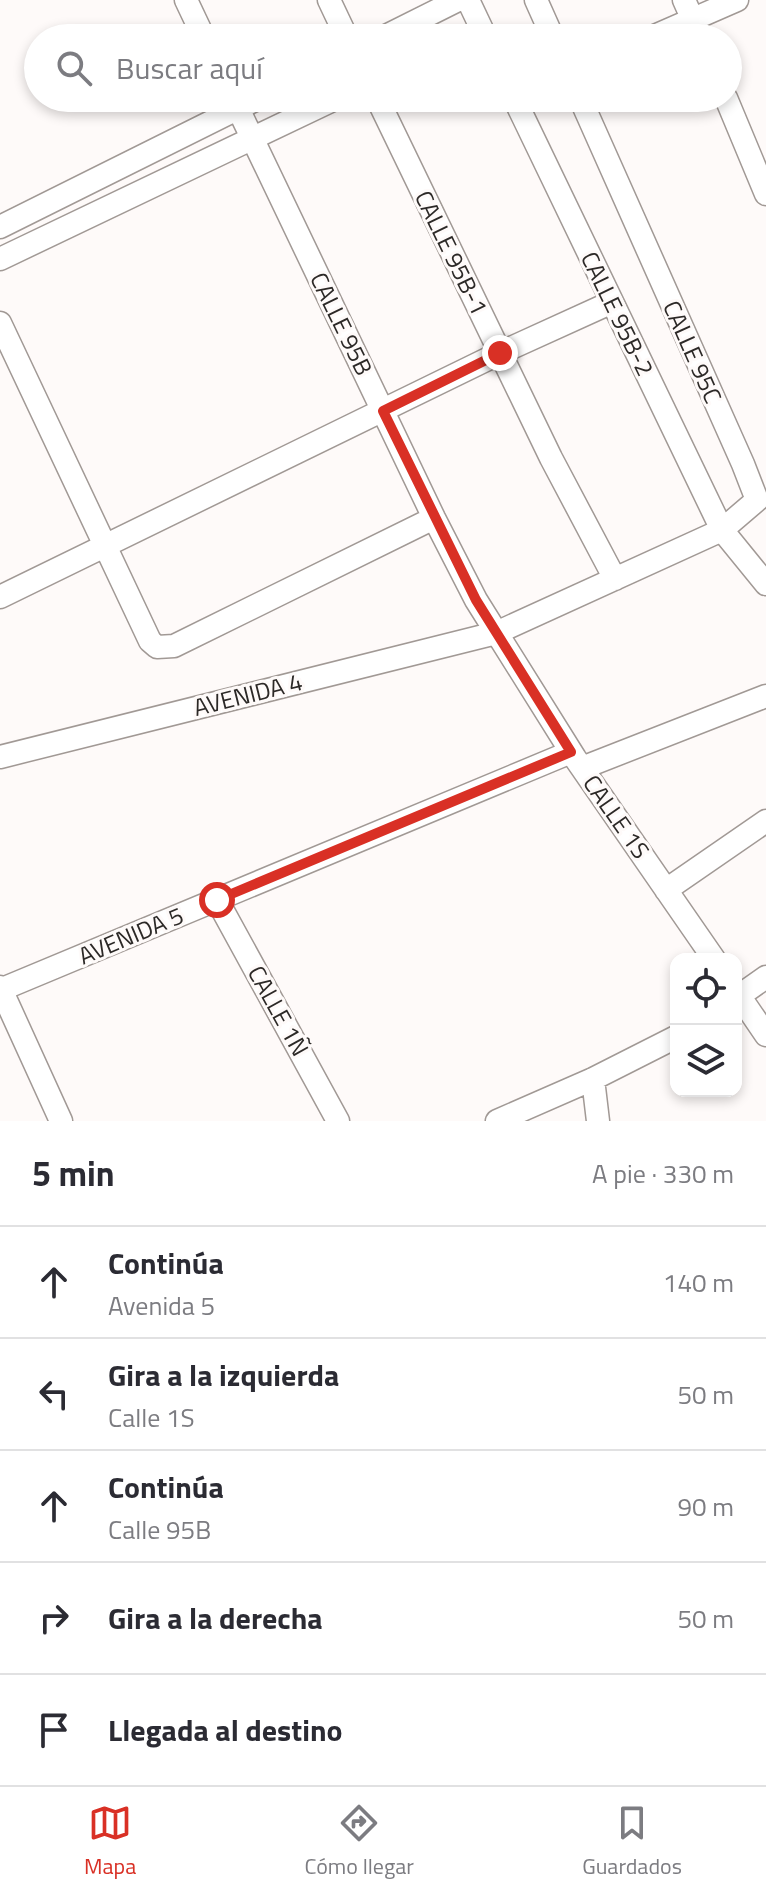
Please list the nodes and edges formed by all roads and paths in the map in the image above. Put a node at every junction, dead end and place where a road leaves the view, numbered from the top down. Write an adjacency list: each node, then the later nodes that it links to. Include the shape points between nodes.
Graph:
1 (186, 0): 8 (street)
2 (329, 0): 9 (street)
3 (458, 0): 10 (street)
4 (468, 0): 11 (street)
5 (536, 0): 12 (street)
6 (737, 0): 7 (street)
7 (693, 19)
8 (197, 24)
9 (340, 24)
10 (410, 24)
11 (475, 24)
12 (547, 24)
13 (218, 112): 22 (street)
14 (239, 112): 20 (street, CALLE 95B)
15 (306, 112): 20 (street)
16 (384, 112): 26 (street, CALLE 95B-1)
17 (521, 112): 24 (street, CALLE 95B-2)
18 (586, 112): 28 (street, CALLE 95C)
19 (732, 112): 21 (street)
20 (251, 137): 23 (street); 27 (street, CALLE 95B)
21 (766, 194)
22 (0, 227)
23 (0, 259)
24 (610, 303): 26 (street); 30 (street, CALLE 95B-2)
25 (0, 323): 31 (street)
26 (500, 353): 27 (street); 32 (street, CALLE 95B-1)
27 (383, 411): 29 (street, CALLE 95B); 31 (street)
28 (761, 508): 30 (street, CALLE 95C)
29 (434, 518): 31 (street, via 166,647 150,641); 35 (street, CALLE 95B)
30 (722, 530): 32 (street, CALLE 95C); 33 (street)
31 (106, 545): 34 (street)
32 (615, 579): 35 (street, AVENIDA 4)
33 (766, 584)
34 (0, 597)
35 (496, 633): 37 (street, AVENIDA 4); 38 (street, CALLE 1S)
36 (766, 696): 38 (street, AVENIDA 5)
37 (0, 757)
38 (577, 760): 40 (street, CALLE 1S); 41 (street, AVENIDA 5)
39 (766, 821): 40 (street)
40 (666, 890): 42 (street, CALLE 1S)
41 (217, 900): 44 (street, AVENIDA 5); 50 (street, CALLE 1Ñ)
42 (710, 953)
43 (766, 977): 45 (street)
44 (0, 989): 49 (street)
45 (746, 1003): 46 (street)
46 (766, 1035)
47 (670, 1040): 48 (street)
48 (593, 1079): 51 (street); 52 (street)
49 (61, 1121)
50 (338, 1121)
51 (497, 1121)
52 (598, 1121)

